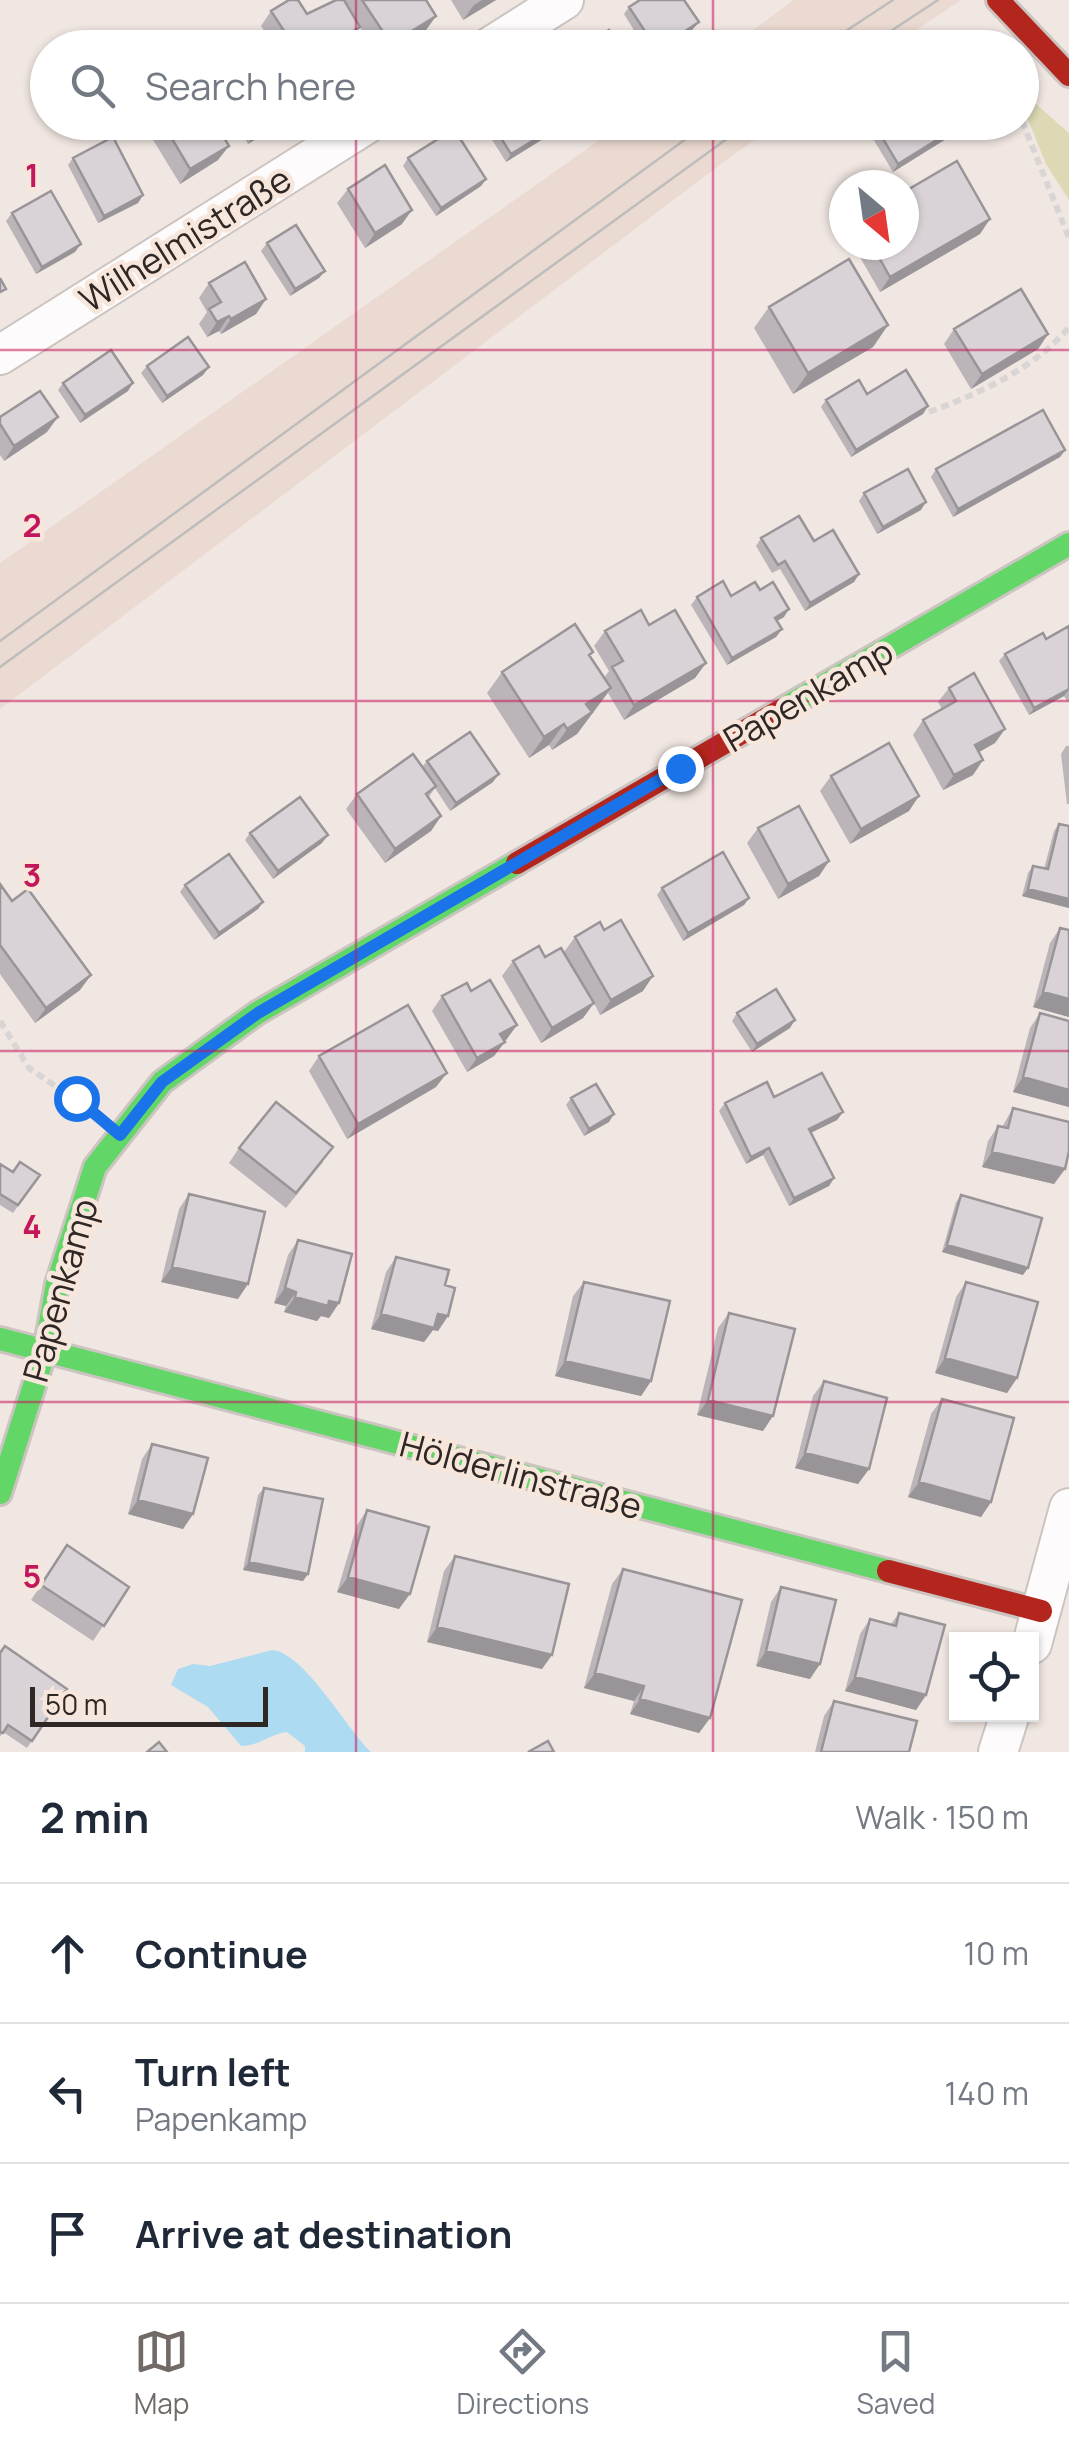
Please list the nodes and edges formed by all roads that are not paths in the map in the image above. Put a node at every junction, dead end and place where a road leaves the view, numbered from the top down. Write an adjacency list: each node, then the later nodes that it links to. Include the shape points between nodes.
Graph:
1 (564, 0): 3 (street)
2 (998, 0): 4 (street)
3 (516, 30)
4 (1026, 30)
5 (1039, 44): 6 (street)
6 (1069, 76)
7 (342, 140): 8 (street, Wilhelmistraße)
8 (0, 356)
9 (1069, 544): 11 (street, Papenkamp, via 258,1013 162,1082 95,1167 56,1284)
10 (0, 1339): 11 (street, Hölderlinstraße)
11 (45, 1351): 12 (street, Papenkamp); 14 (street, Hölderlinstraße)
12 (0, 1493)
13 (1069, 1508): 14 (street)
14 (1036, 1628)
15 (1007, 1722): 16 (street)
16 (998, 1752)

